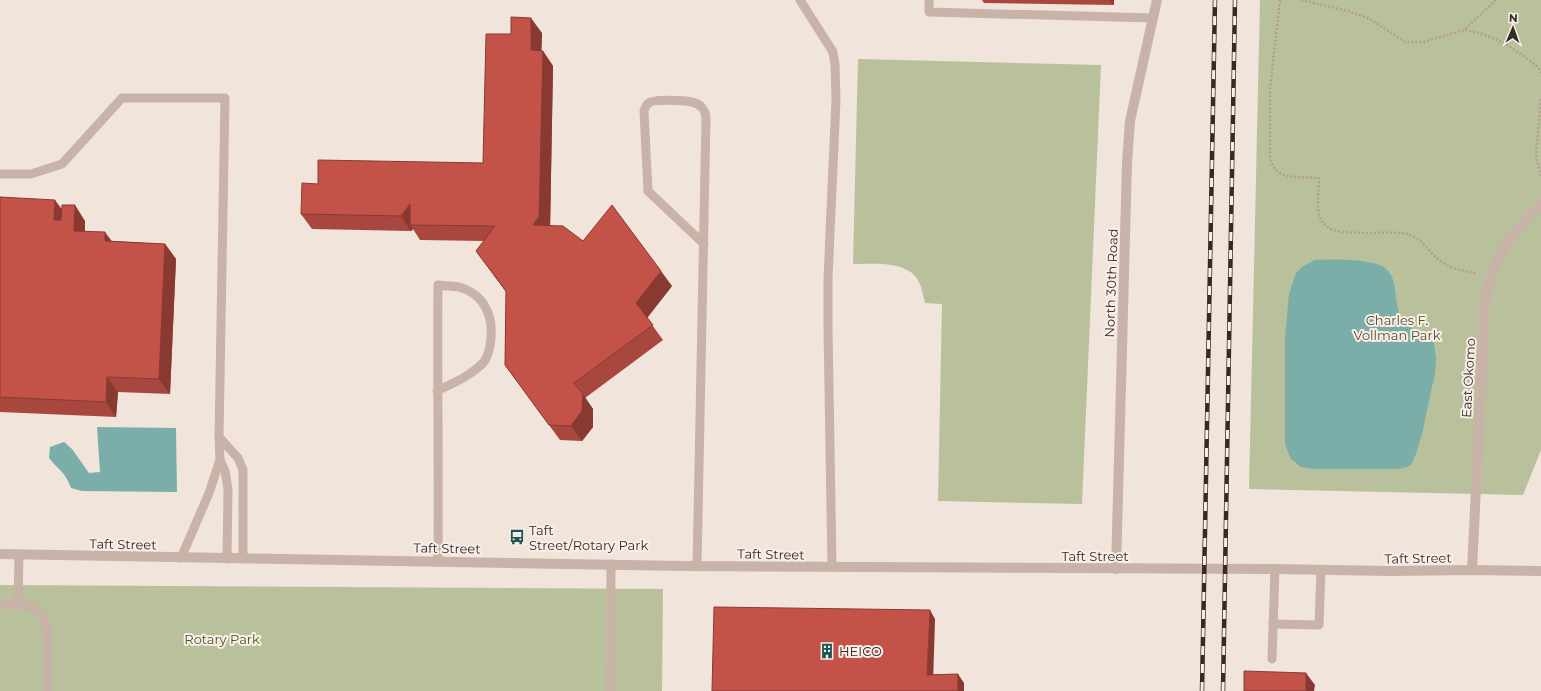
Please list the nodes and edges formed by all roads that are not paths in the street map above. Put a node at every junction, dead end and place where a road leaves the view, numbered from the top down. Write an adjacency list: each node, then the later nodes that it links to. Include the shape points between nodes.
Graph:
1 (800, 0): 19 (lane, via 833,52 835,65 836,100 828,278)
2 (929, 0): 4 (lane, via 929,12)
3 (1157, 0): 4 (street, North 30th Road)
4 (1153, 18): 20 (street, North 30th Road, via 1130,122 1127,163)
5 (0, 174): 9 (lane, via 31,174 62,164 122,98 225,98)
6 (1541, 204): 23 (street, East Okomo, via 1521,224 1504,248 1491,275 1485,302)
7 (704, 244): 7 (lane, via 706,112 692,102 654,100 648,103 644,111 648,191); 18 (lane)
8 (437, 391): 8 (lane, via 438,285 460,287 477,296 488,309 492,327 490,347 483,363 467,376); 16 (lane)
9 (219, 437): 10 (lane); 15 (lane, via 238,458 243,470)
10 (220, 460): 13 (lane, via 210,493); 14 (lane, via 228,489)
11 (0, 554): 12 (street, Taft Street)
12 (19, 555): 13 (street, Taft Street); 25 (lane)
13 (181, 558): 14 (street, Taft Street)
14 (227, 559): 15 (street, Taft Street)
15 (243, 559): 16 (street, Taft Street)
16 (438, 561): 17 (street, Taft Street)
17 (611, 564): 18 (street, Taft Street); 30 (lane)
18 (697, 566): 19 (street, Taft Street)
19 (832, 567): 20 (street, Taft Street)
20 (1116, 569): 21 (street, Taft Street)
21 (1275, 569): 22 (street, Taft Street); 27 (lane)
22 (1321, 570): 23 (street, Taft Street); 27 (lane, via 1319,625)
23 (1472, 570): 24 (street, Taft Street)
24 (1541, 571)
25 (18, 604): 26 (lane); 29 (lane, via 30,607 45,620)
26 (0, 607)
27 (1273, 624): 28 (lane)
28 (1272, 659)
29 (47, 691)
30 (610, 691)

